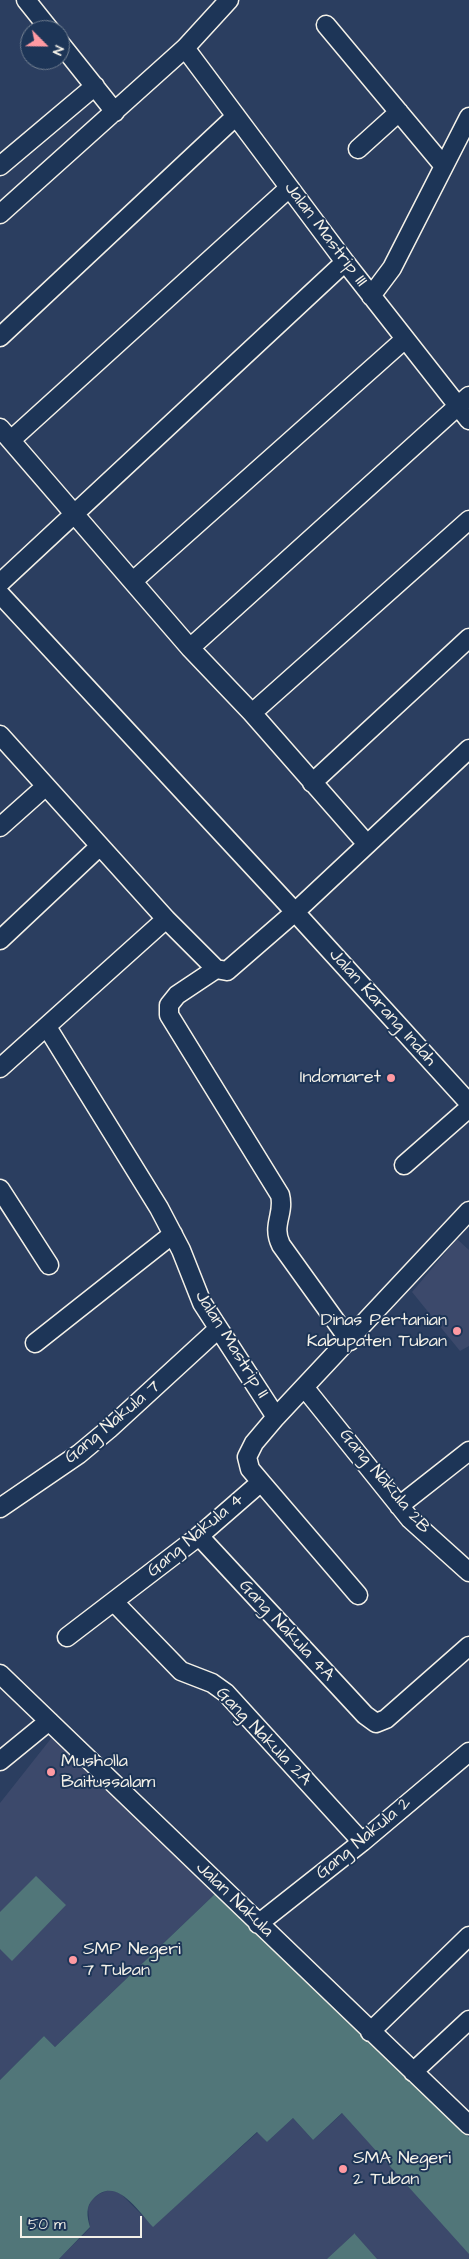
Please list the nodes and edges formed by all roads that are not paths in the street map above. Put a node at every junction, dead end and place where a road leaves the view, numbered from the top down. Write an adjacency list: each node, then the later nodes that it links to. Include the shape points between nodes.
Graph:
1 (26, 0): 3 (street)
2 (229, 0): 5 (street)
3 (42, 20)
4 (326, 25): 9 (street)
5 (185, 48): 8 (street); 10 (street, Jalan Mastrip III)
6 (70, 56): 7 (street)
7 (94, 86): 8 (street); 14 (street)
8 (115, 112): 16 (street)
9 (399, 112): 12 (street); 13 (street)
10 (236, 116): 15 (street, Jalan Mastrip III); 19 (street)
11 (469, 117): 13 (street)
12 (358, 149)
13 (443, 165): 18 (street, via 392,268)
14 (0, 166)
15 (289, 188): 17 (street, Jalan Mastrip III); 23 (street)
16 (0, 214)
17 (345, 262): 18 (street, Jalan Mastrip III); 24 (street)
18 (371, 296): 20 (street, Jalan Mastrip III)
19 (0, 337)
20 (405, 339): 21 (street, Jalan Mastrip III); 26 (street)
21 (463, 401): 22 (street, Jalan Mastrip III); 30 (street)
22 (469, 420)
23 (6, 434): 24 (street)
24 (74, 514): 26 (street); 27 (street)
25 (469, 520): 31 (street)
26 (133, 581): 30 (street)
27 (0, 583)
28 (0, 594): 39 (street, Jalan Karang Indah)
29 (469, 638): 34 (street)
30 (190, 648): 31 (street)
31 (252, 713): 34 (street)
32 (0, 735): 35 (street)
33 (469, 749): 37 (street)
34 (312, 783): 37 (street)
35 (46, 786): 36 (street); 38 (street)
36 (0, 827)
37 (366, 843): 39 (street)
38 (100, 846): 40 (street); 41 (street)
39 (295, 912): 42 (street, via 234,967 228,971); 45 (street, Jalan Karang Indah)
40 (166, 919): 42 (street); 43 (street)
41 (0, 940)
42 (216, 969): 53 (street, via 177,995 169,1005 169,1016 280,1195 282,1202 276,1232 281,1245)
43 (46, 1027): 44 (street); 50 (street, Jalan Mastrip II)
44 (0, 1068)
45 (469, 1104)
46 (469, 1108): 47 (street)
47 (404, 1165)
48 (0, 1189): 51 (street)
49 (469, 1211): 53 (street, Jalan Mastrip II)
50 (173, 1234): 52 (street, Jalan Mastrip II, via 196,1291); 54 (street)
51 (49, 1265)
52 (218, 1329): 56 (street, Jalan Mastrip II); 60 (street, Gang Nakula 7, via 79,1454)
53 (350, 1340): 55 (street, Jalan Mastrip II)
54 (35, 1343)
55 (304, 1387): 56 (street, Jalan Mastrip II); 59 (street, Gang Nakula 2B)
56 (276, 1417): 58 (street, Gang Nakula 4, via 246,1457)
57 (469, 1451): 59 (street)
58 (260, 1482): 61 (street, Gang Nakula 4); 63 (street)
59 (399, 1506): 62 (street, Gang Nakula 2B)
60 (0, 1508)
61 (198, 1536): 64 (street, Gang Nakula 4); 66 (street, Gang Nakula 4A, via 376,1723 386,1719)
62 (469, 1572)
63 (358, 1595)
64 (114, 1602): 65 (street, Gang Nakula 4); 71 (street, Gang Nakula 2A, via 181,1671 212,1683 226,1693)
65 (67, 1637)
66 (469, 1646)
67 (0, 1674): 68 (street, Jalan Nakula)
68 (49, 1721): 70 (street); 72 (street, Jalan Nakula)
69 (469, 1752): 71 (street, Gang Nakula 2)
70 (0, 1762)
71 (362, 1842): 72 (street, Gang Nakula 2)
72 (258, 1924): 75 (street, Jalan Nakula)
73 (469, 1936): 75 (street)
74 (469, 2020): 76 (street)
75 (370, 2032): 76 (street, Jalan Nakula)
76 (413, 2072): 77 (street, Jalan Nakula)
77 (469, 2125)

